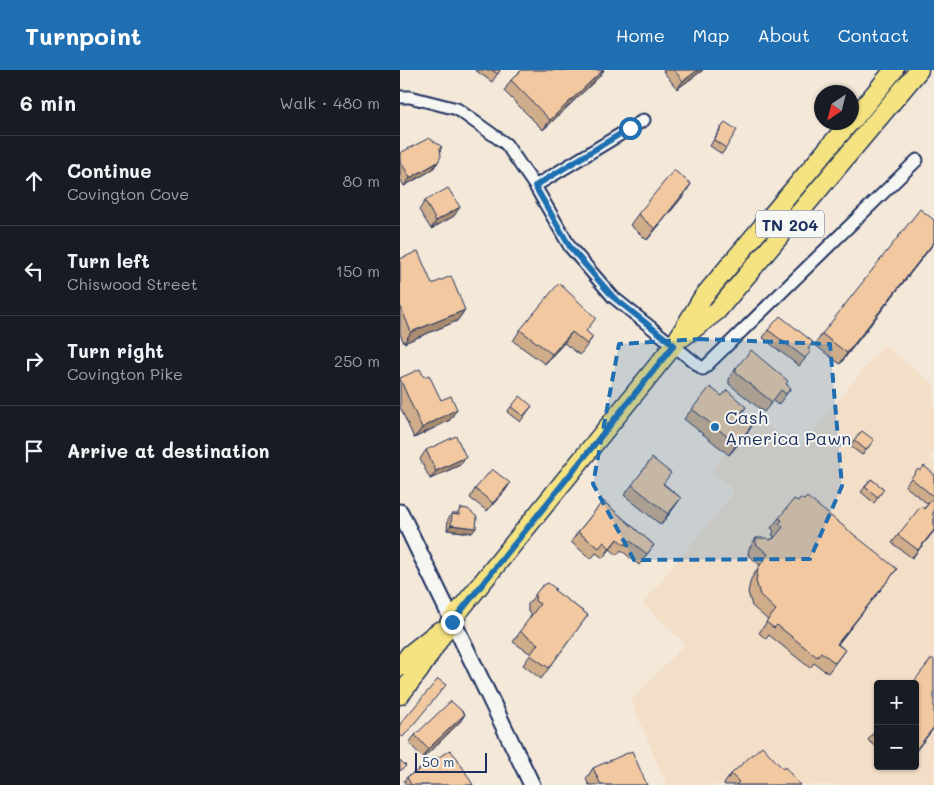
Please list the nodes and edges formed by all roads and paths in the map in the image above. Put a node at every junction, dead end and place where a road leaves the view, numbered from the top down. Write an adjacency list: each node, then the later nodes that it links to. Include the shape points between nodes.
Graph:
1 (894, 70): 4 (main road, TN 204)
2 (919, 70): 9 (main road, TN 204, via 716,311)
3 (400, 97): 8 (street, via 410,96 457,109 506,144)
4 (859, 112)
5 (644, 120): 8 (street)
6 (844, 130): 9 (main road, TN 204, via 703,297)
7 (917, 160): 9 (street, via 703,369)
8 (535, 186): 9 (street, via 570,247 613,297)
9 (674, 345): 11 (main road, TN 204)
10 (400, 512): 11 (main road)
11 (452, 622): 12 (main road, TN 204, via 410,654); 13 (main road, TN 204); 14 (main road)
12 (400, 666)
13 (400, 695)
14 (532, 785)

